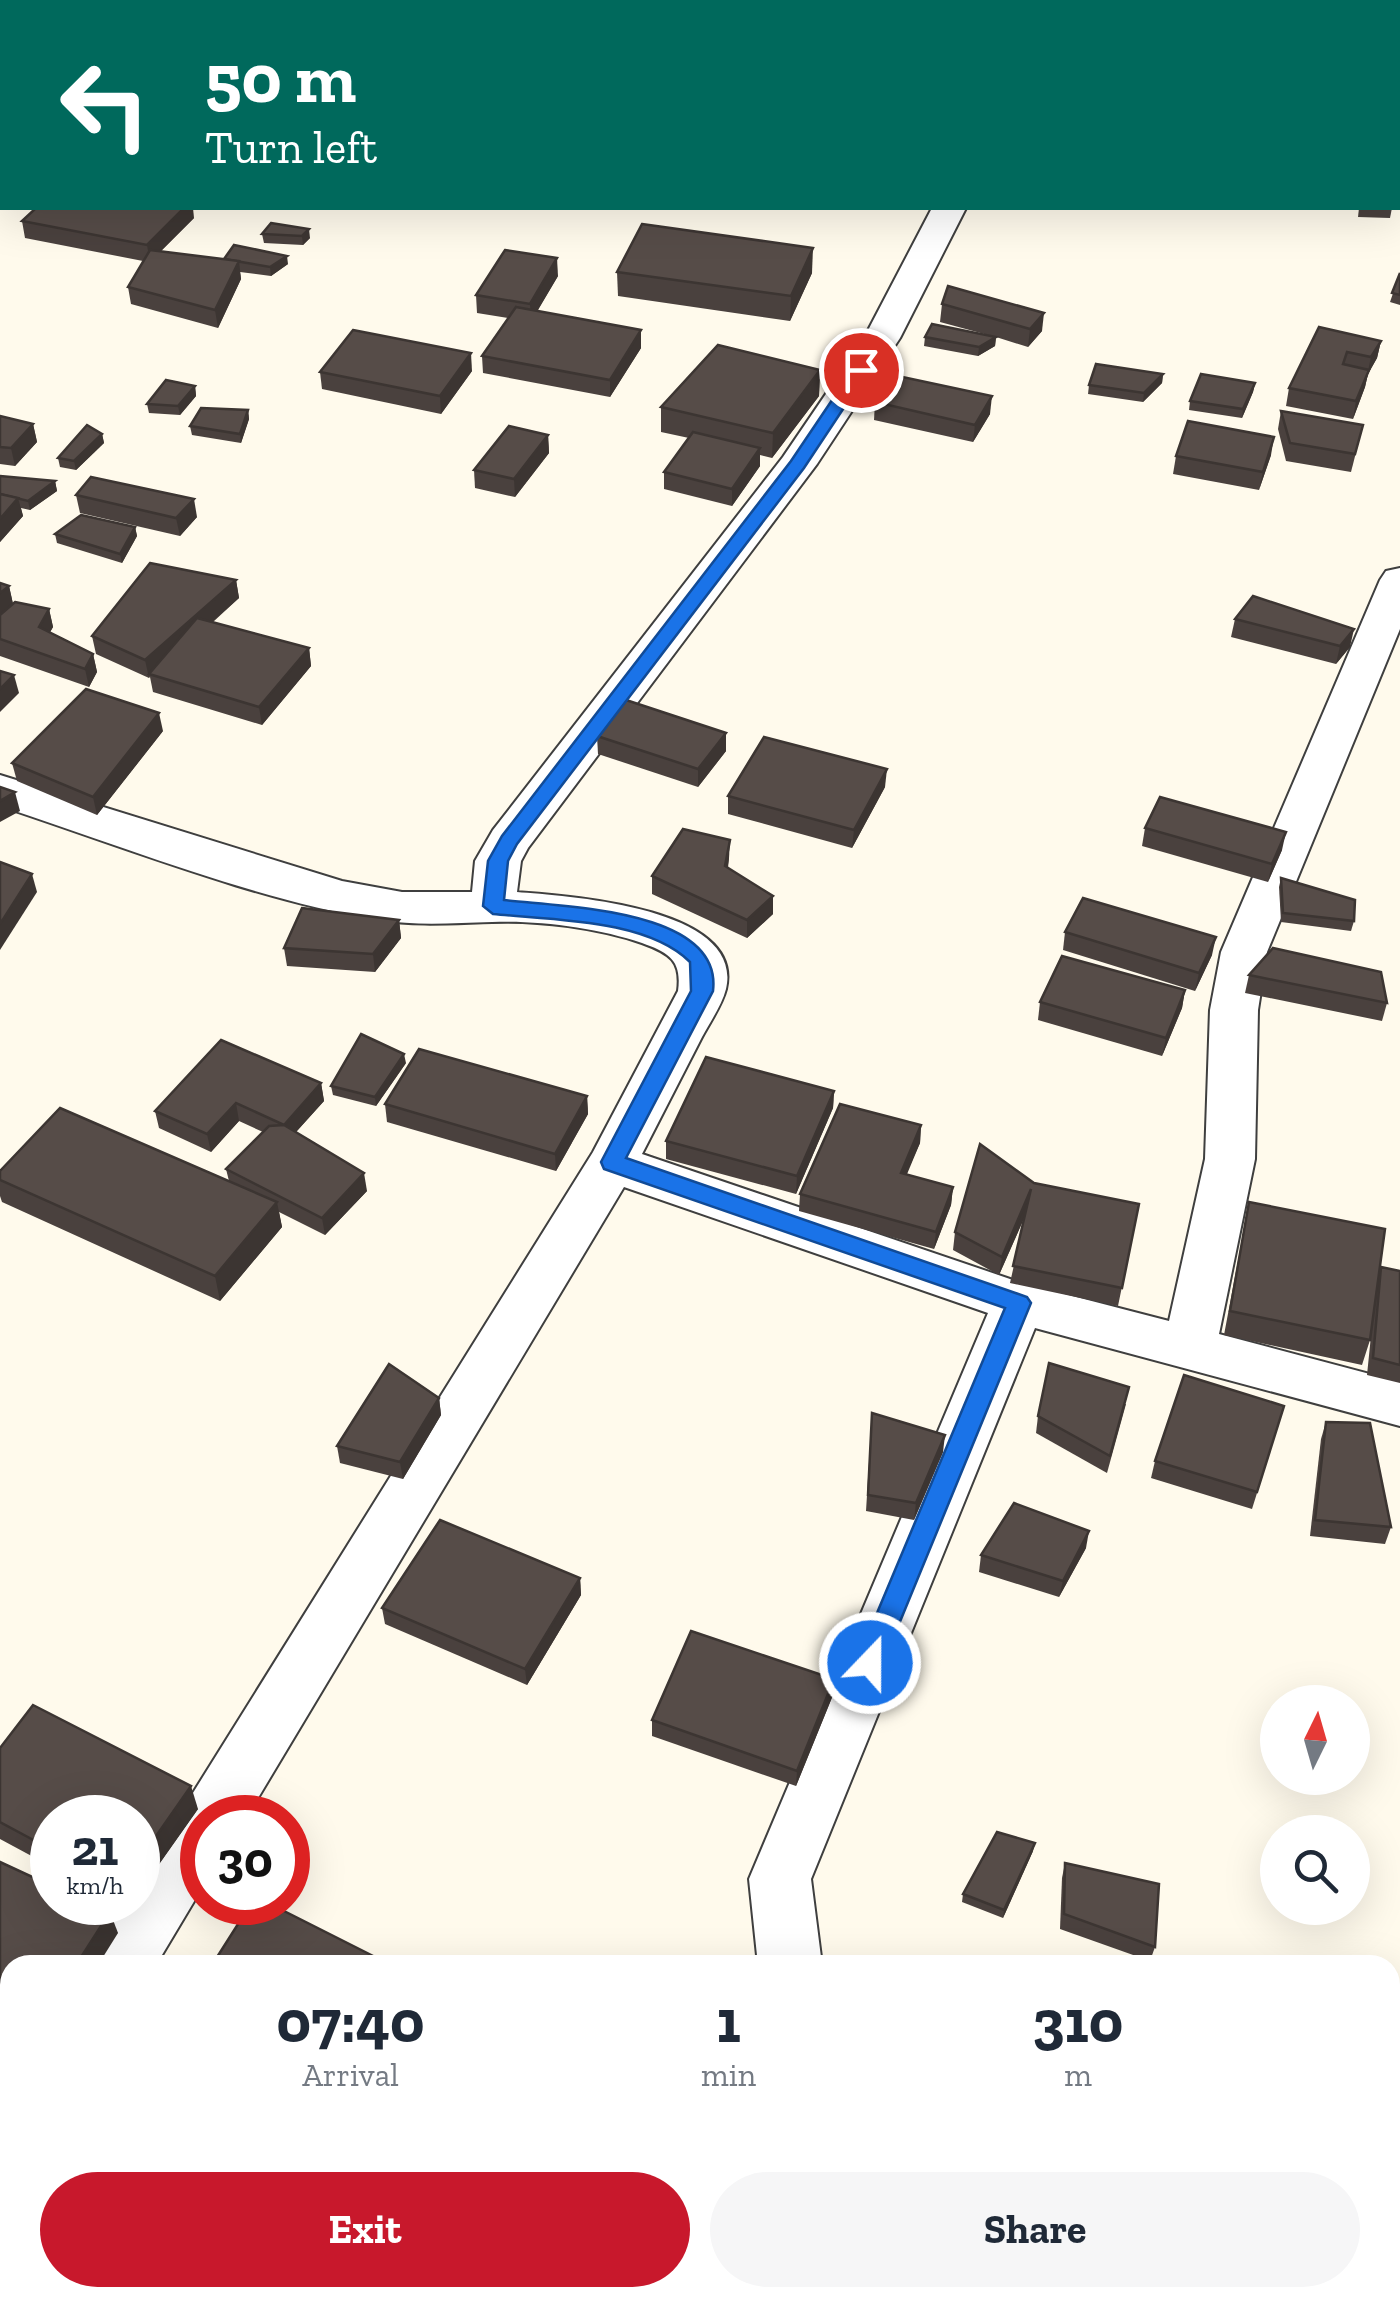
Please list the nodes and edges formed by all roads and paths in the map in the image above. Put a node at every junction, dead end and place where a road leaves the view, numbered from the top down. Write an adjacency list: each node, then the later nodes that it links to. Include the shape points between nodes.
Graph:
1 (948, 210): 4 (street, via 882,338 798,464 509,841 498,861)
2 (1400, 580): 7 (street, via 1244,952 1234,1010 1230,1159)
3 (0, 790): 4 (street, via 342,898 417,912)
4 (493, 906): 5 (street, via 604,919 664,934 700,959 702,991)
5 (612, 1162): 6 (street); 9 (street)
6 (1019, 1303): 7 (street); 12 (street, via 780,1878)
7 (1189, 1349): 8 (street)
8 (1400, 1404)
9 (226, 1795)
10 (180, 1870): 11 (street)
11 (127, 1955)
12 (789, 1955)

